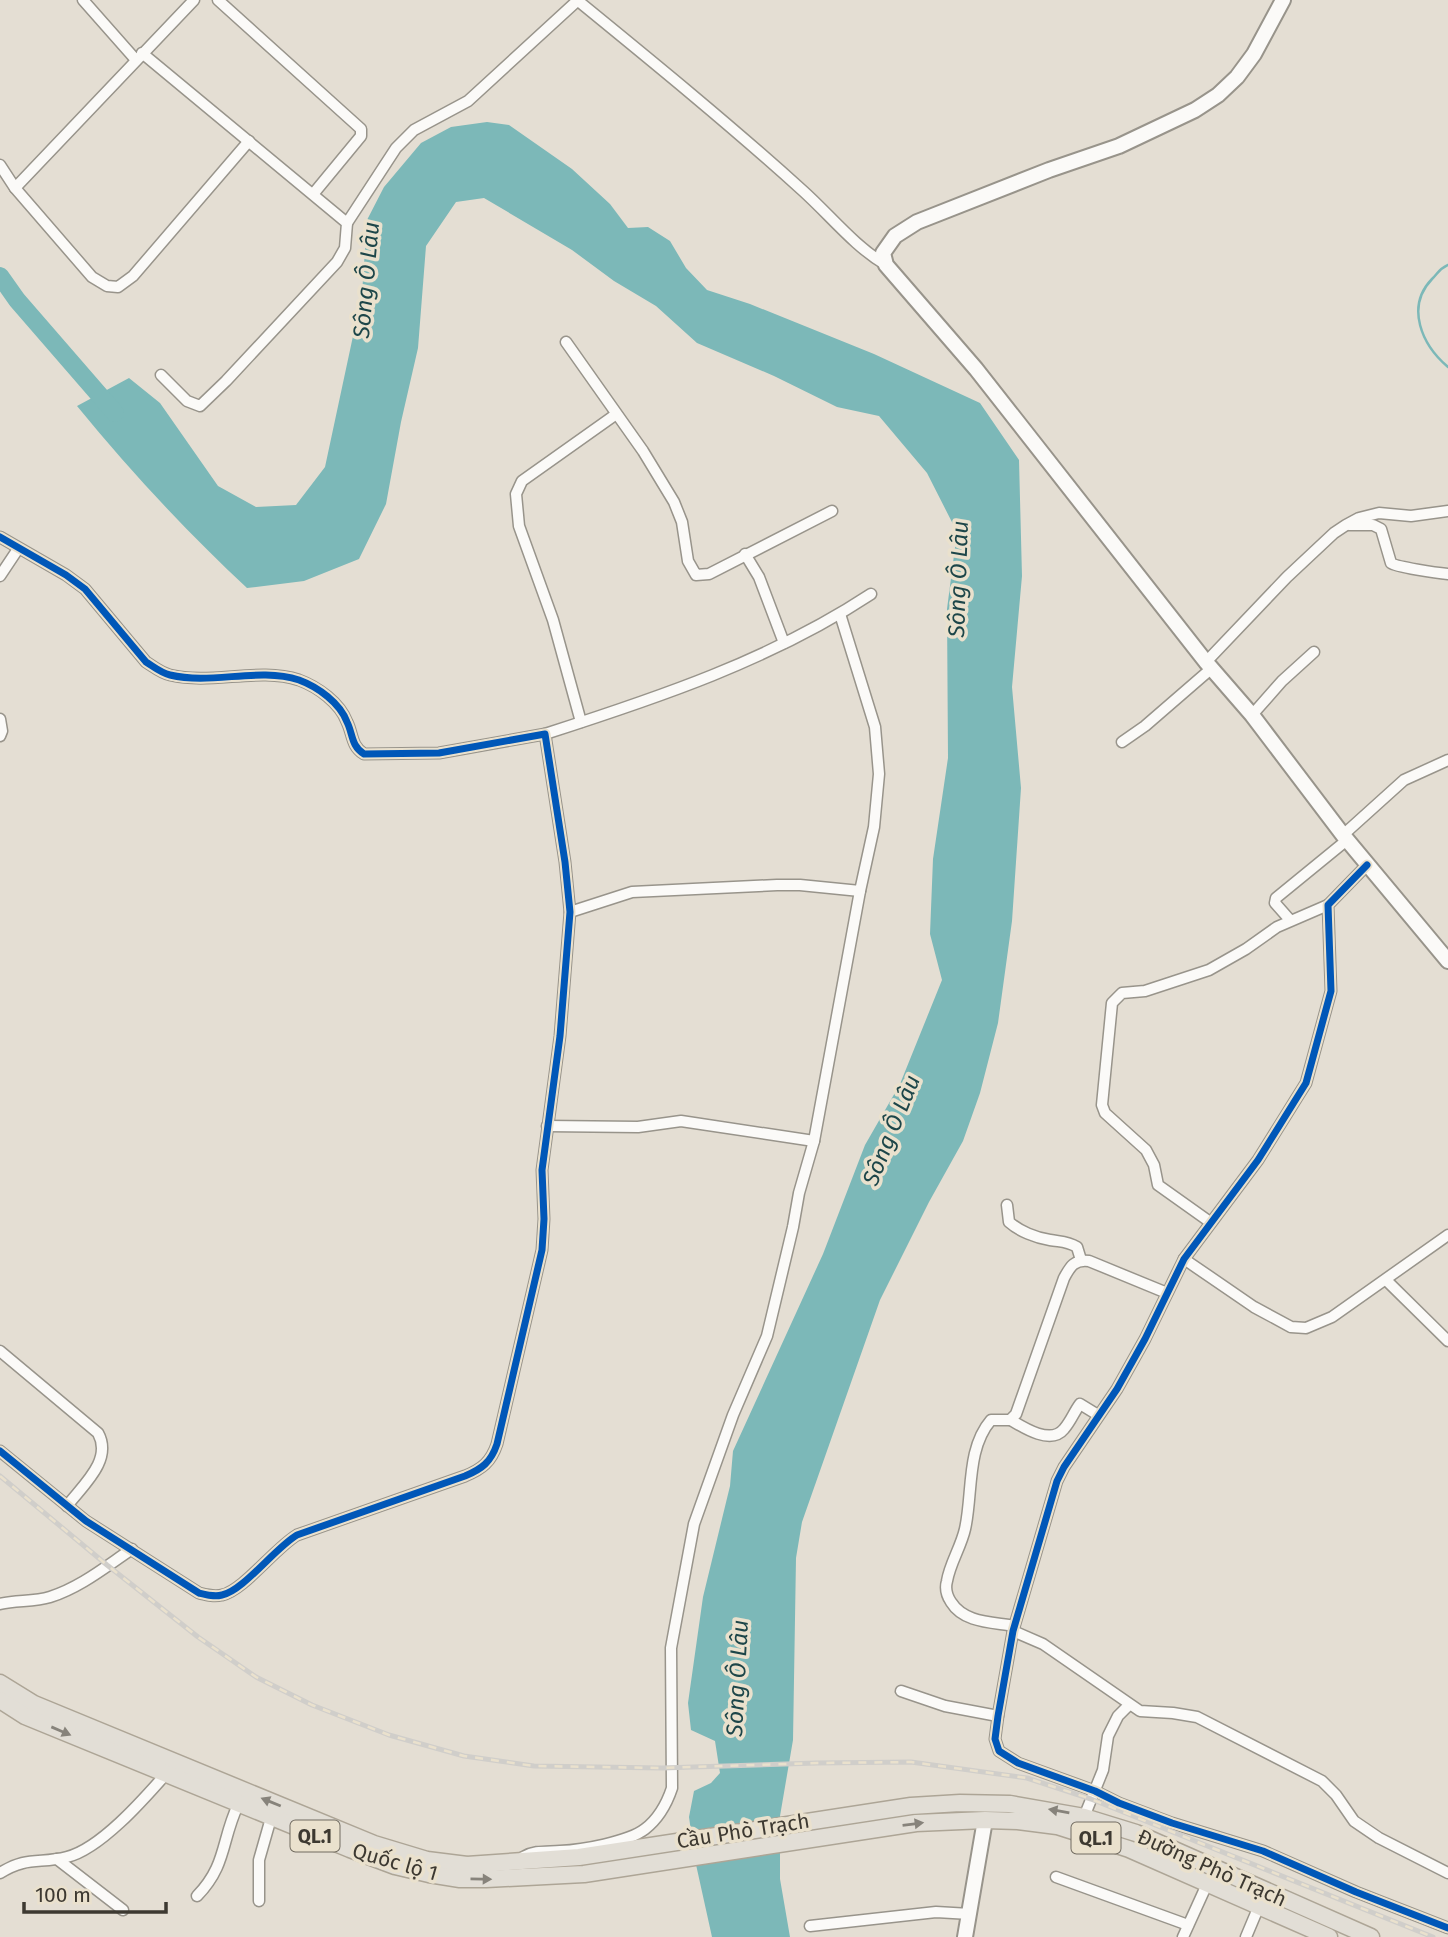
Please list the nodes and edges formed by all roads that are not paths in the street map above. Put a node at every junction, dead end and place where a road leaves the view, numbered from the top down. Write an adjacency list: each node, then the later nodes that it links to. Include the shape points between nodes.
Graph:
1 (83, 0): 6 (street)
2 (194, 0): 6 (street)
3 (218, 0): 10 (street, via 361,129 361,136)
4 (577, 0): 11 (street, via 468,101 414,130 384,165); 12 (street, via 732,128)
5 (1283, 0): 12 (main road, via 1254,54 1218,95 1119,146 917,222 887,245 883,253)
6 (139, 56): 7 (street); 9 (street)
7 (249, 141): 9 (street, via 133,276 118,287 92,277); 10 (street)
8 (0, 165): 9 (street)
9 (15, 188)
10 (314, 193): 11 (street)
11 (347, 223): 14 (street, via 345,248 337,262 200,406 187,401)
12 (886, 265): 28 (main road, via 976,369)
13 (566, 342): 15 (street)
14 (161, 375)
15 (615, 415): 21 (street, via 674,502 688,561 696,575 709,574); 31 (street, via 522,481 516,494 519,526 553,620)
16 (832, 511): 21 (street)
17 (1448, 511): 18 (street, via 1411,516 1379,513)
18 (1346, 525): 22 (street, via 1381,529 1395,566); 28 (street, via 1287,577)
19 (0, 537): 20 (street)
20 (18, 549): 23 (street); 32 (street, via 85,589 146,662 159,671 179,676 300,680 342,712 354,744 364,754 439,753)
21 (745, 554): 26 (street, via 759,577)
22 (1448, 574)
23 (0, 576)
24 (871, 594): 25 (street)
25 (840, 614): 26 (street); 38 (street, via 878,748 878,800)
26 (784, 643): 31 (street, via 681,688)
27 (1314, 652): 29 (street)
28 (1209, 665): 29 (main road); 34 (street)
29 (1252, 715): 36 (main road)
30 (0, 719): 33 (street)
31 (581, 722): 32 (street)
32 (545, 734): 40 (street)
33 (0, 736)
34 (1122, 742)
35 (1448, 760): 36 (street, via 1404,780)
36 (1345, 838): 37 (main road); 41 (street, via 1276,898 1275,903)
37 (1367, 865): 39 (street); 42 (main road)
38 (860, 891): 40 (street, via 788,885 632,892); 44 (street)
39 (1328, 905): 41 (street); 46 (street, via 1331,991 1310,1074 1258,1160)
40 (570, 912): 43 (street)
41 (1290, 920): 46 (street, via 1228,961 1145,991 1122,993 1111,1006 1105,1113 1151,1157 1158,1185)
42 (1448, 961)
43 (547, 1126): 44 (street, via 638,1127 688,1121); 58 (street, via 542,1250 490,1460 475,1472 297,1535 221,1595 199,1593)
44 (814, 1141): 78 (street, via 767,1336 694,1524 671,1648 672,1788 668,1799 646,1829 634,1835 595,1846 531,1853)
45 (1007, 1205): 49 (street, via 1014,1227 1069,1242 1077,1247)
46 (1210, 1222): 48 (street)
47 (1448, 1235): 50 (street)
48 (1184, 1259): 50 (street, via 1244,1301 1298,1329 1332,1317); 51 (street)
49 (1081, 1260): 51 (street); 55 (street, via 1064,1279)
50 (1386, 1280): 52 (street)
51 (1167, 1293): 54 (street)
52 (1448, 1341)
53 (0, 1351): 57 (street, via 98,1433 103,1451 99,1464)
54 (1098, 1416): 55 (street, via 1080,1404 1063,1431 1051,1435 1029,1431); 60 (street, via 1057,1481)
55 (1011, 1420): 60 (street, via 991,1420 979,1442 965,1528 946,1589 963,1615)
56 (0, 1451): 57 (street)
57 (67, 1506): 58 (street)
58 (132, 1549): 59 (street, via 72,1588 46,1598)
59 (0, 1604)
60 (1014, 1628): 64 (street); 65 (street)
61 (0, 1683): 78 (highway, Quốc lộ 1 / QL.1, one-way to 61, via 467,1865 427,1860 374,1844 34,1704)
62 (901, 1691): 65 (street, via 945,1706)
63 (0, 1700): 66 (highway, Quốc lộ 1 / QL.1, one-way to 66, via 25,1716)
64 (1129, 1705): 67 (street, via 1108,1735 1105,1764); 80 (street, via 1140,1711 1197,1717 1322,1782 1354,1821)
65 (998, 1716): 67 (street, via 995,1739 1004,1755)
66 (165, 1775): 68 (highway, Quốc lộ 1 / QL.1); 77 (street, via 142,1802 89,1847)
67 (1095, 1791): 70 (street); 92 (street, via 1172,1824 1294,1863)
68 (238, 1805): 71 (highway, Quốc lộ 1 / QL.1); 84 (street, via 220,1865)
69 (841, 1816): 70 (highway, Đường Phò Trạch / QL.1, one-way to 69, via 973,1803); 75 (highway, Cầu Phò Trạch / QL.1)
70 (1084, 1816): 73 (highway, Đường Phò Trạch / QL.1)
71 (271, 1818): 79 (highway, Quốc lộ 1 / QL.1, one-way to 79, via 396,1866 460,1879 584,1874); 85 (street, via 259,1860)
72 (985, 1819): 74 (highway, Đường Phò Trạch / QL.1, one-way to 72); 76 (highway, Đường Phò Trạch / QL.1, via 1057,1826); 89 (main road)
73 (1136, 1833): 76 (highway); 87 (highway, Đường Phò Trạch / QL.1)
74 (846, 1834): 79 (highway, Cầu Phò Trạch / QL.1)
75 (646, 1847): 78 (highway, Quốc lộ 1 / QL.1)
76 (1129, 1849): 83 (highway, Đường Phò Trạch / QL.1)
77 (57, 1859): 81 (street, via 21,1862); 88 (street)
78 (518, 1863)
79 (650, 1864)
80 (1448, 1872)
81 (0, 1873)
82 (1056, 1877): 90 (street)
83 (1208, 1882): 86 (highway, Đường Phò Trạch / QL.1); 90 (street)
84 (197, 1896)
85 (259, 1900)
86 (1259, 1906): 87 (highway, Đường Phò Trạch / QL.1); 95 (street)
87 (1284, 1908): 96 (highway, Đường Phò Trạch / QL.1); 97 (highway, Đường Phò Trạch / QL.1)
88 (123, 1910)
89 (970, 1914): 91 (street, via 936,1912); 93 (main road)
90 (1188, 1925): 94 (street)
91 (810, 1926)
92 (1448, 1928)
93 (965, 1937)
94 (1183, 1937)
95 (1246, 1937)
96 (1329, 1937)
97 (1371, 1937)

